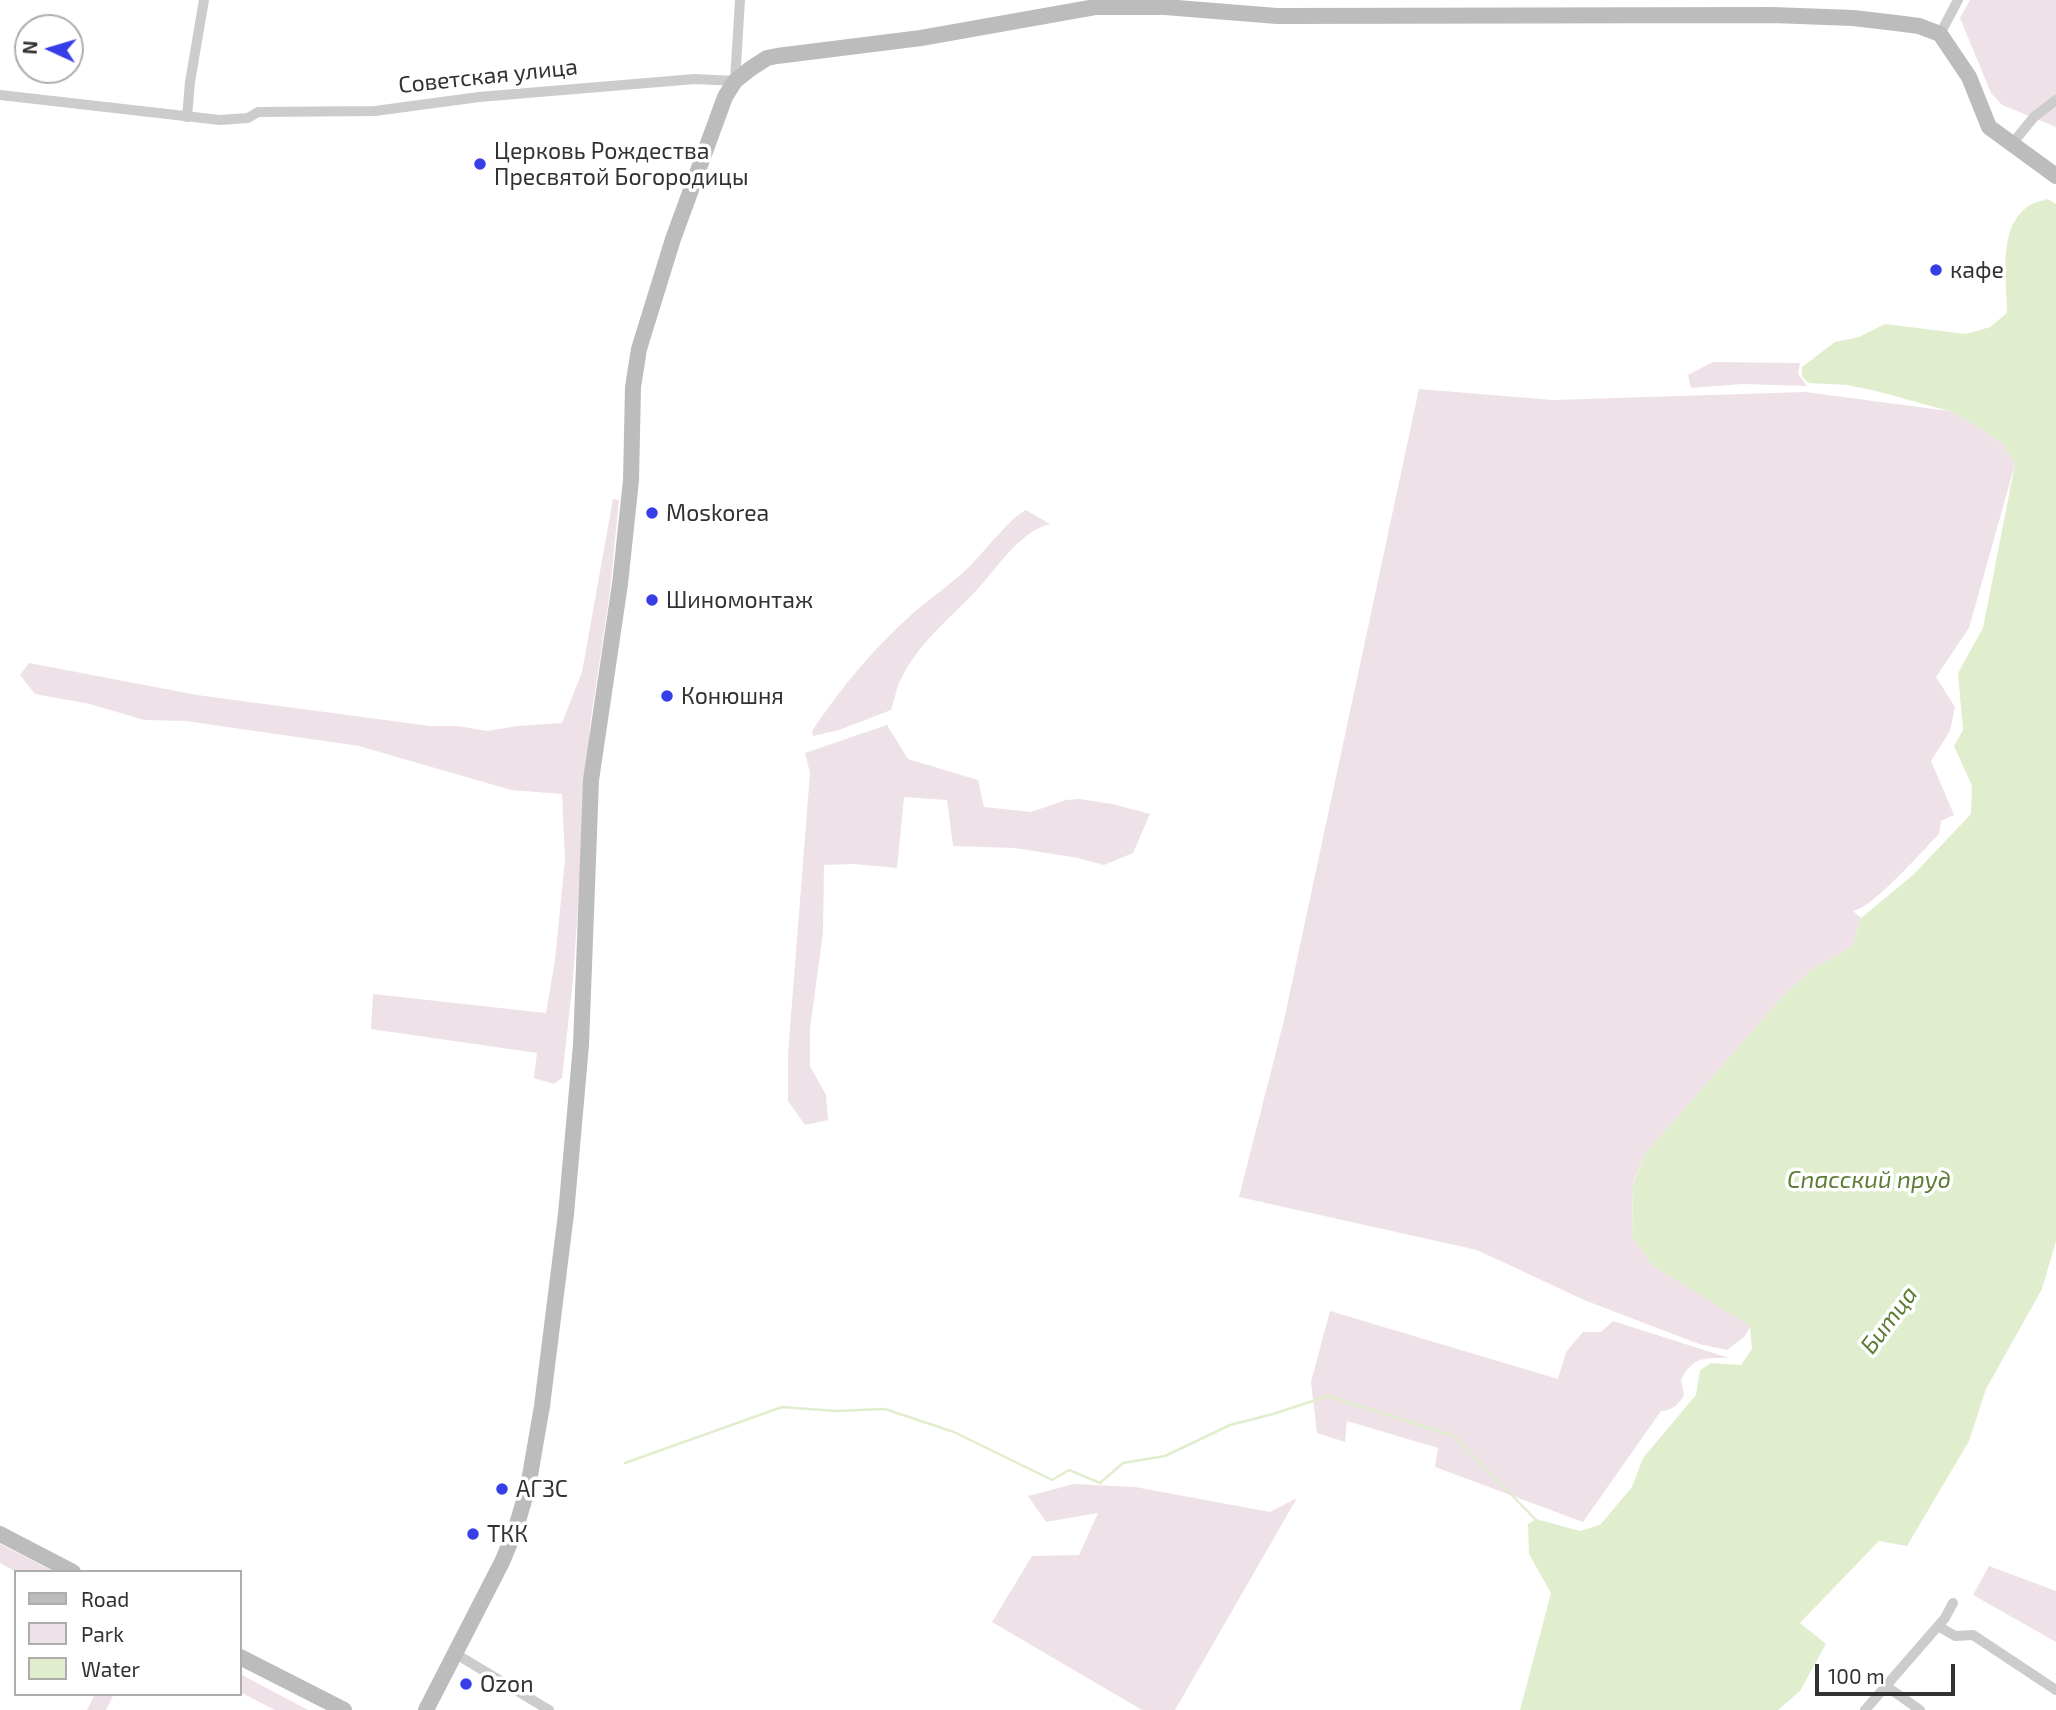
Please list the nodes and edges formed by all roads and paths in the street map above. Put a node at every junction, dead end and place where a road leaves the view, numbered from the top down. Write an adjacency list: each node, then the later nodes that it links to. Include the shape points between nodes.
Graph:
1 (204, 0): 8 (street)
2 (740, 0): 5 (street)
3 (1958, 0): 4 (street)
4 (1940, 34): 5 (street, via 1874,20 1772,15 1276,16 1096,7 920,38 767,58); 9 (street, via 1969,77 1989,127)
5 (735, 81): 8 (street, Советская улица, via 681,80 375,111 258,112 247,118 220,120); 15 (street, via 725,97 659,282 635,373 631,480 620,584 591,780 581,1045 567,1201 537,1436 515,1531)
6 (0, 95): 8 (street, Советская улица)
7 (2056, 100): 9 (street, via 2034,117)
8 (187, 117)
9 (2011, 145): 10 (street)
10 (2056, 176)
11 (0, 1534): 12 (street)
12 (70, 1570)
13 (1953, 1603): 14 (street)
14 (1938, 1626): 17 (street); 18 (street, via 1955,1636 1973,1635)
15 (456, 1654): 20 (street); 21 (street)
16 (242, 1658): 19 (street)
17 (1886, 1686): 22 (street); 23 (street)
18 (2056, 1690)
19 (344, 1710)
20 (426, 1710)
21 (549, 1710)
22 (1866, 1710)
23 (1920, 1710)

